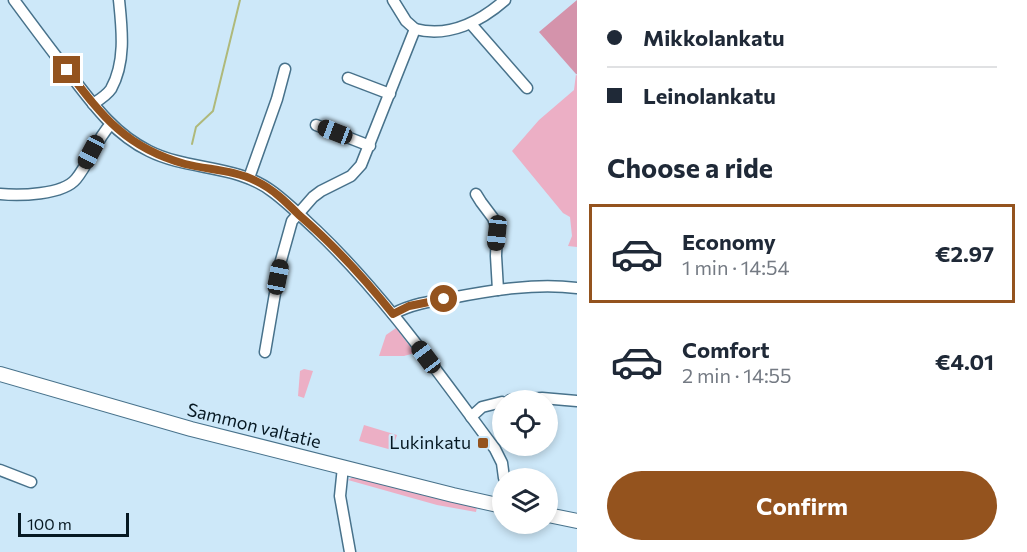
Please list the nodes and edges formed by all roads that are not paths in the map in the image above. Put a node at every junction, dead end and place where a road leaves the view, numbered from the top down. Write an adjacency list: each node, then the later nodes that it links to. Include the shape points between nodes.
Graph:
1 (14, 0): 11 (street)
2 (118, 0): 11 (street, via 123,38 118,66 111,89)
3 (393, 0): 6 (street)
4 (505, 0): 5 (street)
5 (471, 24): 6 (street, via 439,31); 9 (street)
6 (416, 29): 10 (street)
7 (285, 69): 15 (street)
8 (348, 78): 10 (street)
9 (526, 88)
10 (390, 94): 14 (street)
11 (93, 104): 12 (street)
12 (111, 124): 15 (street, via 149,151); 16 (street, via 98,138 71,185 34,193)
13 (316, 125): 14 (street)
14 (370, 146): 18 (street, via 355,173 321,190)
15 (249, 178): 18 (street)
16 (0, 194)
17 (476, 194): 20 (street, via 497,229)
18 (298, 213): 21 (street, via 352,265); 22 (street, via 288,231 280,264)
19 (577, 288): 20 (street)
20 (498, 290): 21 (street, via 409,306)
21 (393, 314): 27 (street)
22 (265, 352)
23 (0, 374): 28 (main road, Sammon valtatie, via 191,429)
24 (558, 399): 25 (street)
25 (577, 401)
26 (492, 404): 27 (street)
27 (471, 417): 29 (street, via 495,449)
28 (343, 467): 32 (main road, Sammon valtatie); 35 (street, via 340,498)
29 (503, 468)
30 (0, 471): 31 (street)
31 (31, 482)
32 (492, 502)
33 (558, 517): 34 (main road)
34 (577, 521)
35 (350, 552)

